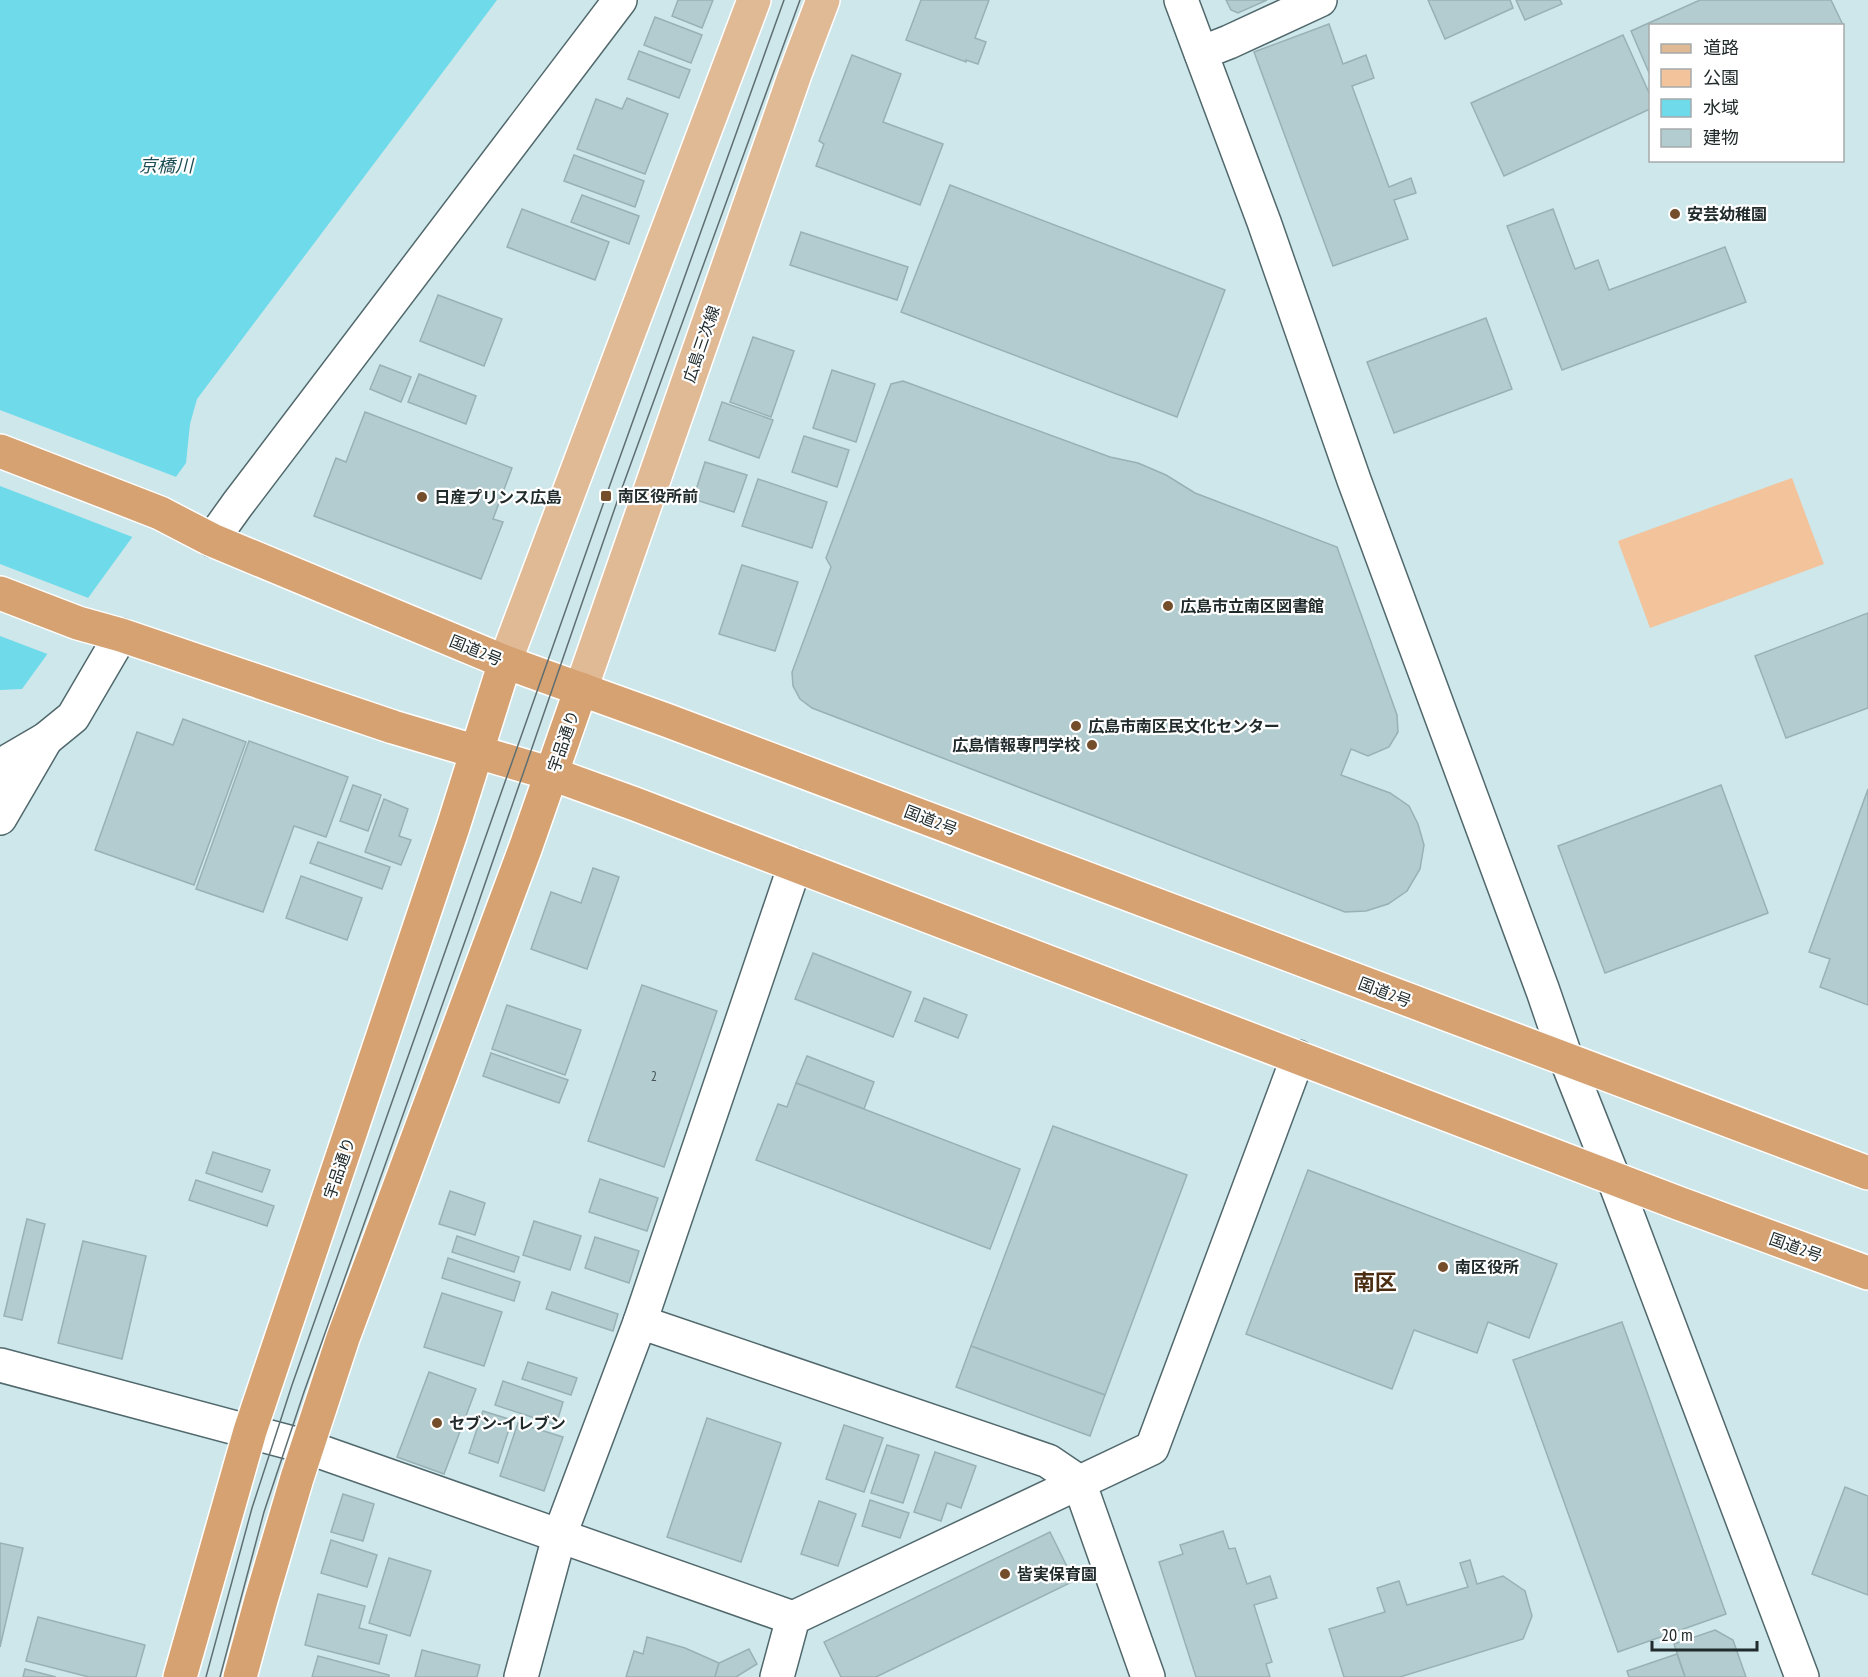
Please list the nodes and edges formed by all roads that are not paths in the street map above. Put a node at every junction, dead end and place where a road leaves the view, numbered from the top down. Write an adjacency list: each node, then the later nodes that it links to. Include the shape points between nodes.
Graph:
1 (620, 0): 8 (street)
2 (754, 0): 11 (main road)
3 (823, 0): 12 (main road, 広島三次線)
4 (1181, 0): 6 (street)
5 (1320, 0): 6 (street)
6 (1201, 53): 20 (street)
7 (0, 451): 8 (highway, 国道2号, via 160,513)
8 (212, 540): 11 (highway, 国道2号)
9 (0, 593): 10 (highway, 国道2号)
10 (121, 635): 13 (street, via 73,717); 14 (highway, 国道2号, via 393,728)
11 (505, 662): 12 (highway, 国道2号); 14 (highway, 宇品通り)
12 (582, 689): 16 (highway, 宇品通り); 20 (highway, 国道2号)
13 (46, 739): 15 (street); 17 (street)
14 (477, 752): 16 (highway, 国道2号); 26 (highway, 宇品通り)
15 (0, 769)
16 (552, 774): 18 (highway, 国道2号); 27 (highway, 宇品通り, via 343,1338)
17 (0, 818)
18 (795, 865): 19 (highway, 国道2号); 24 (street)
19 (1298, 1057): 22 (highway, 国道2号); 28 (street, via 1152,1448)
20 (1567, 1061): 21 (highway, 国道2号); 22 (street)
21 (1868, 1173)
22 (1613, 1177): 23 (highway, 国道2号); 36 (street)
23 (1868, 1273)
24 (640, 1322): 28 (street, via 1048,1461); 29 (street)
25 (0, 1365): 26 (street)
26 (250, 1431): 27 (street); 31 (highway, 宇品通り)
27 (307, 1448): 29 (street); 32 (highway, 宇品通り)
28 (1079, 1482): 30 (street); 35 (street)
29 (559, 1537): 30 (street); 33 (street)
30 (794, 1618): 34 (street)
31 (180, 1677)
32 (240, 1677)
33 (521, 1677)
34 (777, 1677)
35 (1148, 1677)
36 (1802, 1677)

